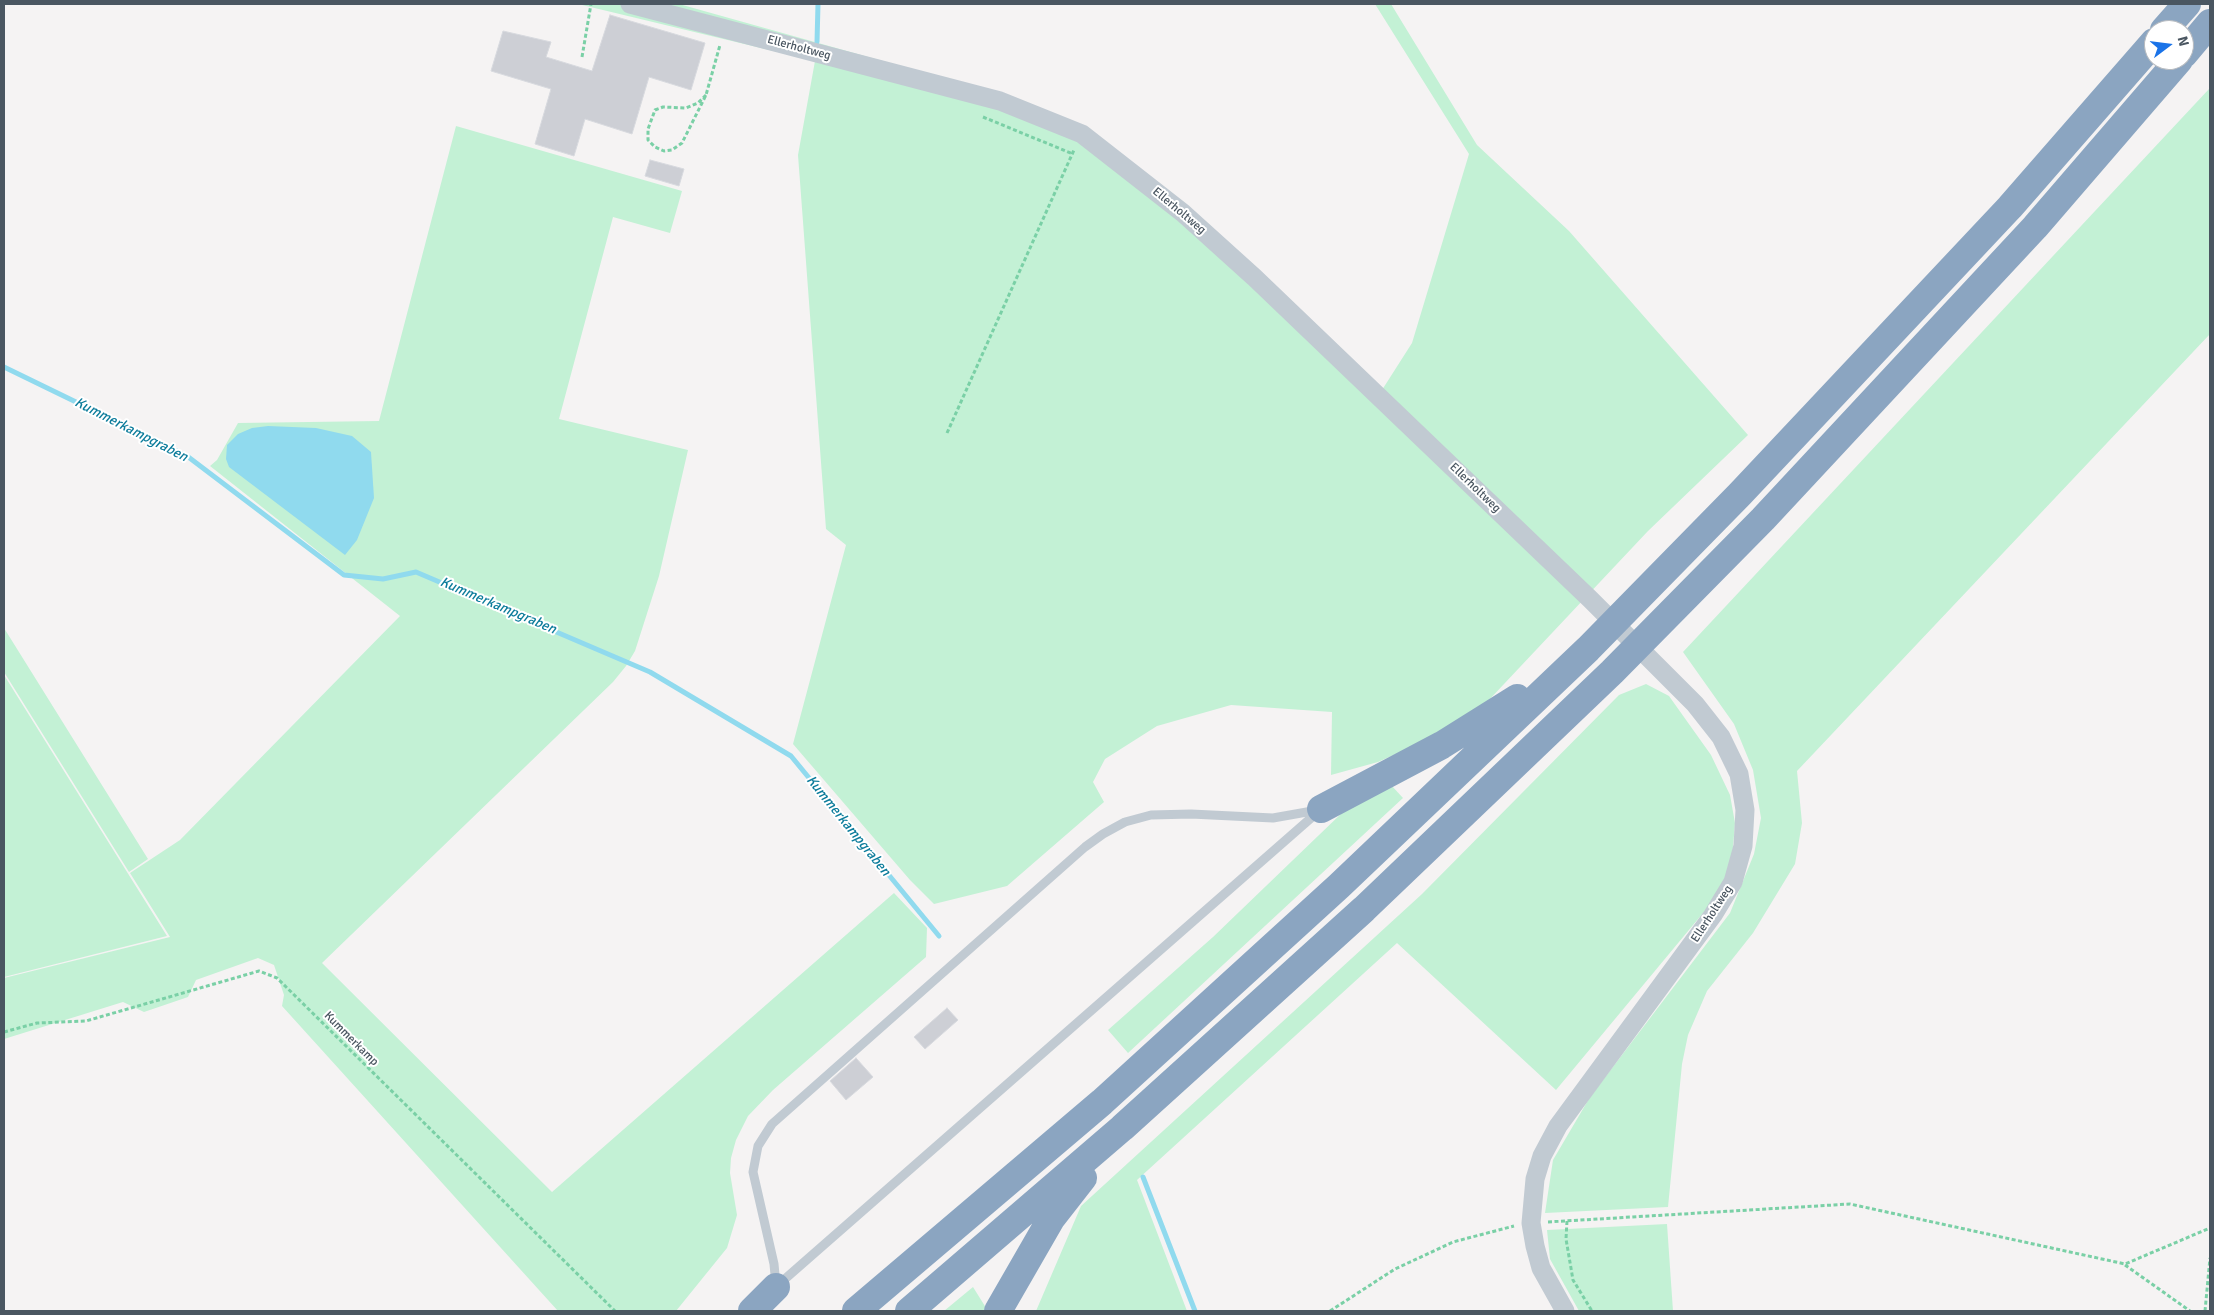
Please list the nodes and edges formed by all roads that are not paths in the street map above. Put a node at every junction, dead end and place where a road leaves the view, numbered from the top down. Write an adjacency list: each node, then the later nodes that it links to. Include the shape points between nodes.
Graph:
1 (630, 4): 16 (street, Ellerholtweg, via 1000,101 1082,134 1190,219 1383,400 1590,599 1695,704 1721,737 1739,774 1745,810 1743,846 1733,882 1713,915 1558,1126 1542,1156 1531,1224 1541,1268)
2 (2187, 4): 3 (highway)
3 (2173, 20)
4 (2210, 23): 5 (highway)
5 (2194, 42)
6 (2144, 53): 8 (highway, via 2010,207 1740,494)
7 (2170, 70): 10 (highway, via 2035,228 1763,519 1612,672 1371,903)
8 (1588, 649): 9 (highway, via 1488,718); 13 (highway, via 1339,886 1109,1095)
9 (1321, 809): 11 (lane); 11 (lane, via 1273,818 1191,814 1151,816 1126,822 1077,853 772,1124 758,1146 753,1172 774,1264)
10 (1122, 1128): 14 (highway); 15 (highway, via 1051,1219)
11 (776, 1287): 12 (highway)
12 (752, 1311)
13 (856, 1311)
14 (909, 1311)
15 (998, 1311)
16 (1566, 1311)

